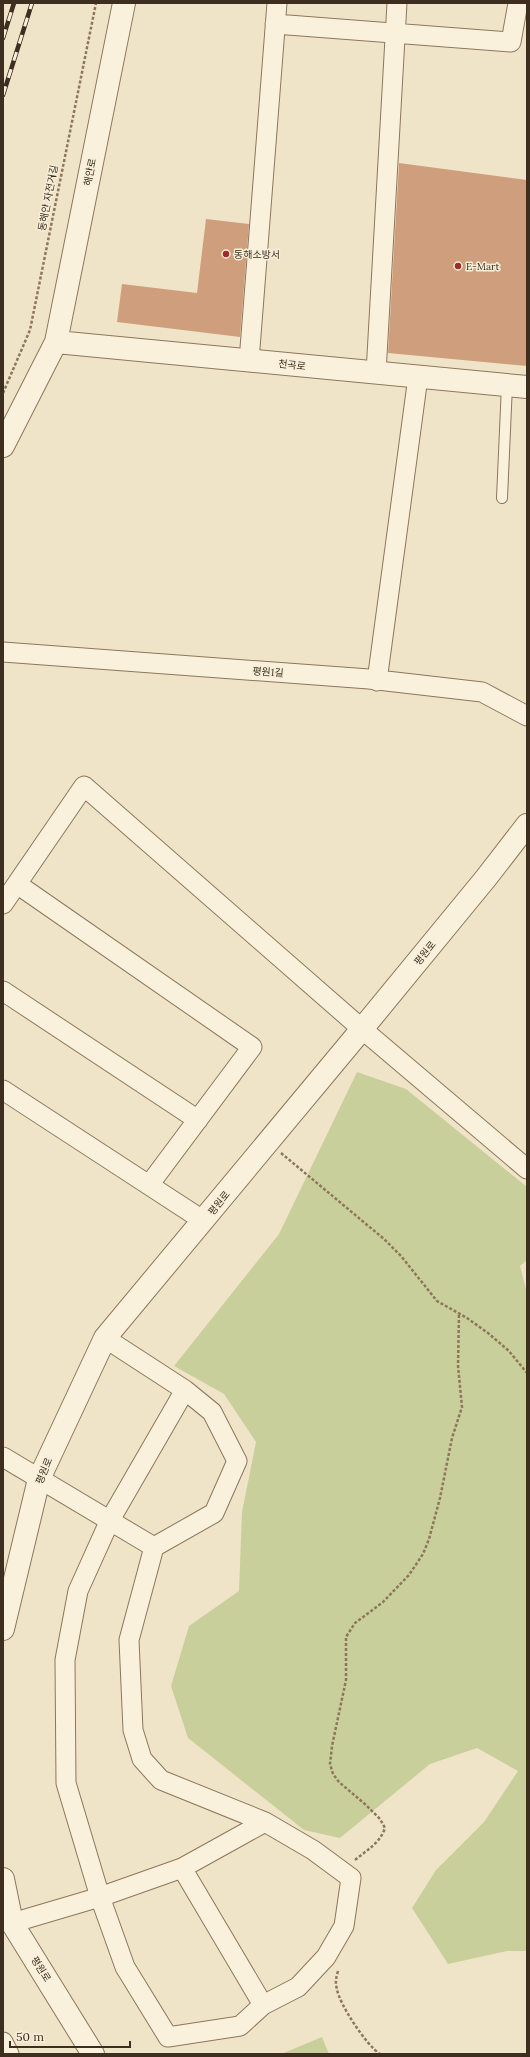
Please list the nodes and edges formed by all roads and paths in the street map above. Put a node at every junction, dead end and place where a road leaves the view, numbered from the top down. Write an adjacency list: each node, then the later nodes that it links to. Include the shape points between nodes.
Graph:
1 (96, 3): 13 (path, 동해안 자전거길, via 30,330)
2 (124, 3): 8 (street, 해안로)
3 (277, 3): 6 (street)
4 (397, 3): 7 (street)
5 (518, 3): 7 (street, via 511,42)
6 (275, 24): 7 (street); 9 (street)
7 (395, 34): 10 (street)
8 (56, 342): 9 (street, 천곡로); 14 (street, 해안로)
9 (249, 360): 10 (street, 천곡로)
10 (376, 373): 11 (street, 천곡로)
11 (418, 377): 12 (street, 천곡로); 17 (street)
12 (517, 386): 15 (lane)
13 (3, 393)
14 (3, 446)
15 (502, 498)
16 (3, 652): 17 (street, 평원1길)
17 (377, 681): 18 (street, 평원1길, via 482,692)
18 (527, 716)
19 (527, 825): 23 (street, 평원로)
20 (17, 884): 21 (street); 23 (street, via 84,786); 25 (street, via 252,1047)
21 (3, 904)
22 (3, 991): 25 (street)
23 (362, 1029): 26 (street, 평원로); 27 (street)
24 (3, 1090): 28 (street)
25 (198, 1120): 28 (street)
26 (269, 1143): 29 (street, 평원로); 30 (path, via 384,1239 437,1301)
27 (527, 1169)
28 (149, 1185): 29 (street)
29 (204, 1221): 31 (street, 평원로)
30 (459, 1314): 32 (path, via 509,1351); 41 (path, via 458,1366 462,1407 452,1438 429,1539 423,1554 409,1575 383,1602 356,1623 346,1637 346,1680 330,1764 339,1782 366,1804 385,1828 376,1843)
31 (105, 1338): 33 (street); 35 (street, 평원로)
32 (527, 1373)
33 (185, 1390): 36 (street); 37 (street, via 212,1412 237,1461 214,1512)
34 (3, 1457): 35 (street)
35 (39, 1479): 36 (street); 38 (street, 평원로)
36 (110, 1520): 37 (street); 43 (street, via 78,1591 65,1660 66,1783)
37 (154, 1548): 39 (street, via 129,1640 133,1730 142,1759 161,1780)
38 (3, 1629)
39 (265, 1822): 40 (street); 41 (street, via 313,1850)
40 (182, 1868): 43 (street); 46 (street)
41 (341, 1871): 45 (street, via 351,1878 344,1926)
42 (3, 1879): 44 (street, 평원로)
43 (100, 1897): 44 (street); 46 (street, via 125,1967 168,2038 240,2026)
44 (12, 1922): 49 (street, 평원로)
45 (326, 1957): 46 (street, via 298,1987); 50 (path, via 338,1970 337,1992 358,2031)
46 (263, 2005)
47 (3, 2042): 48 (street)
48 (9, 2054)
49 (93, 2054)
50 (380, 2054)

